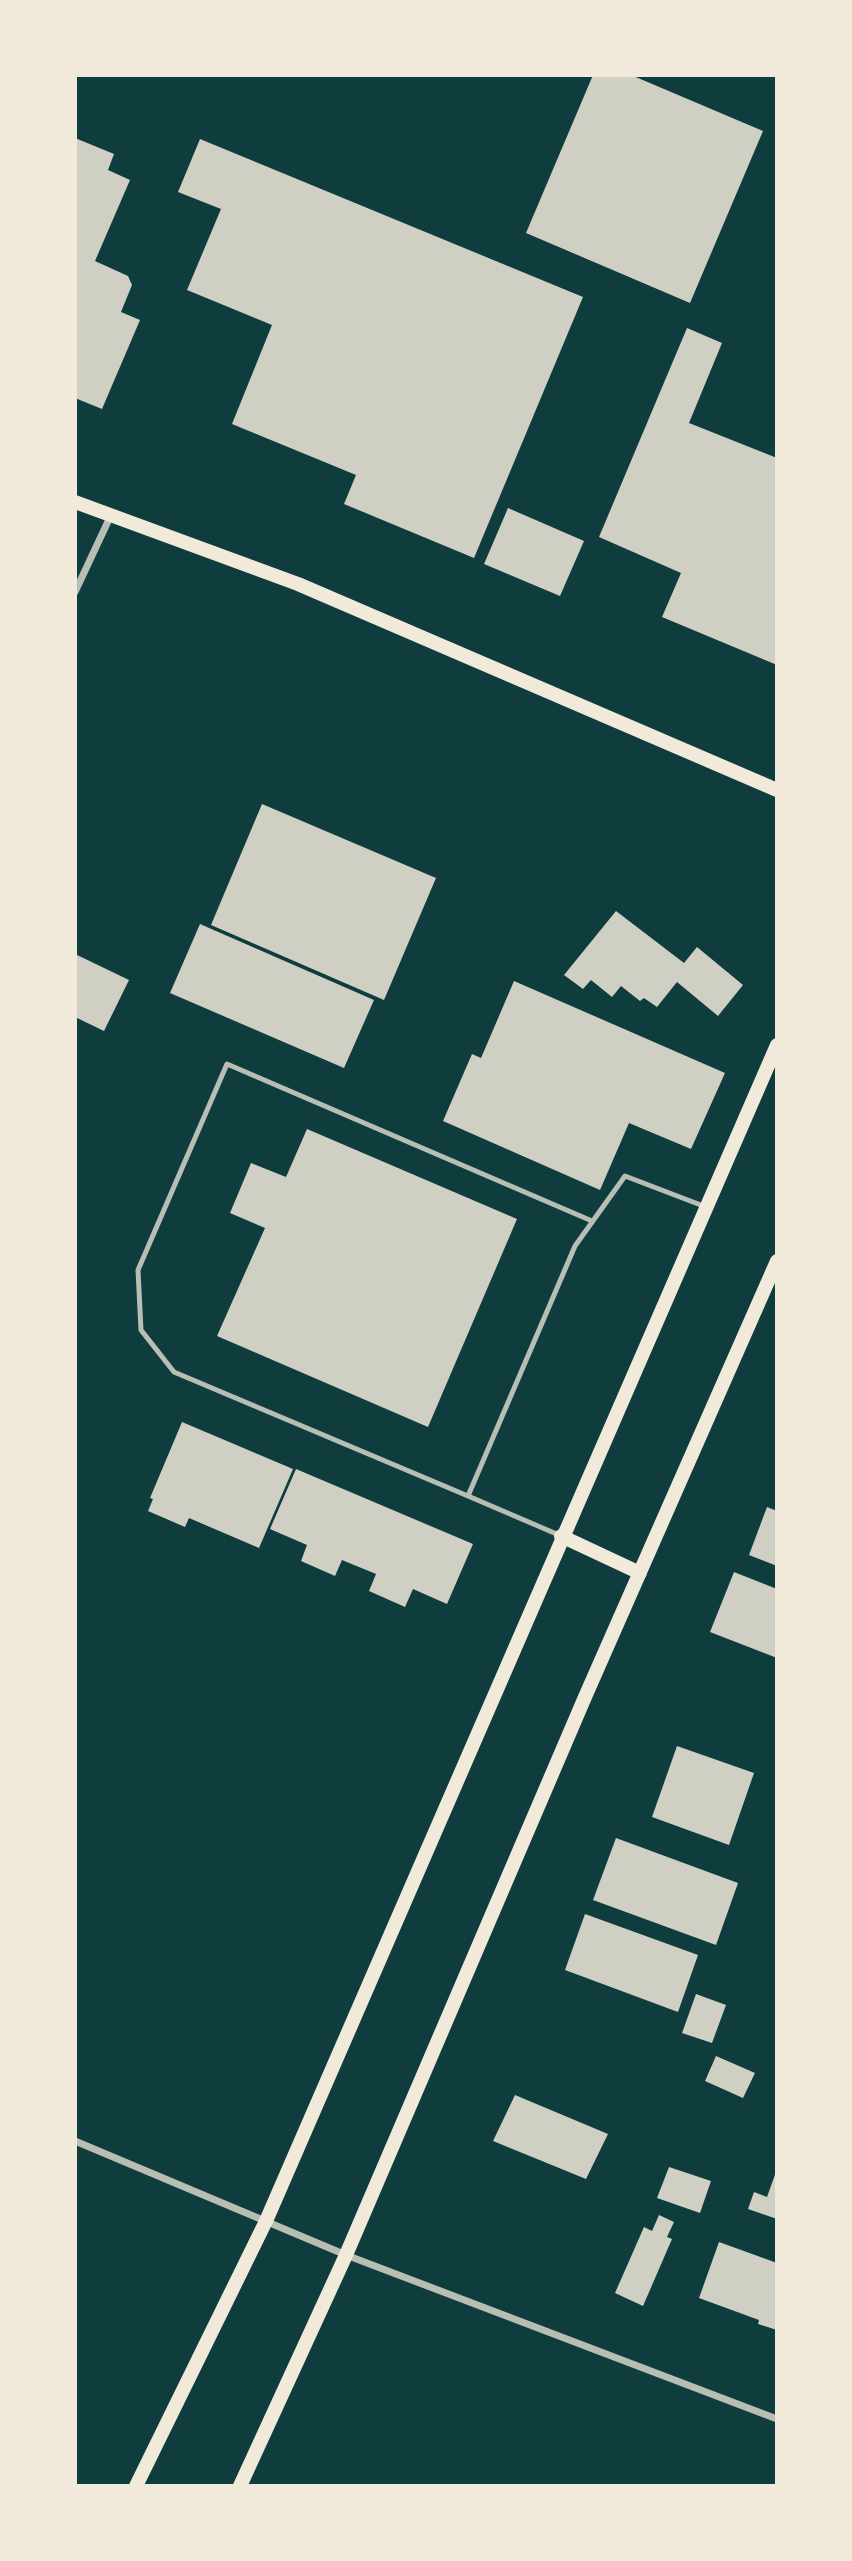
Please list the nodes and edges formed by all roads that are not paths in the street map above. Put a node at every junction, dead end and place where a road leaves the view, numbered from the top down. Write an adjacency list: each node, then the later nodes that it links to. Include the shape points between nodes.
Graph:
1 (75, 502): 2 (main road)
2 (112, 515): 3 (street); 4 (main road, via 298,584)
3 (75, 592)
4 (777, 790)
5 (777, 1045): 6 (main road)
6 (706, 1207): 7 (lane, via 625,1176); 10 (main road)
7 (592, 1222): 9 (lane, via 575,1246); 9 (lane, via 227,1064 138,1270 141,1330 174,1372)
8 (777, 1261): 11 (main road)
9 (468, 1496): 10 (lane)
10 (561, 1536): 11 (main road); 13 (main road)
11 (639, 1573): 14 (main road)
12 (75, 2141): 13 (street)
13 (265, 2221): 14 (street); 16 (main road)
14 (346, 2255): 15 (street); 17 (main road)
15 (777, 2419)
16 (136, 2486)
17 (240, 2486)

